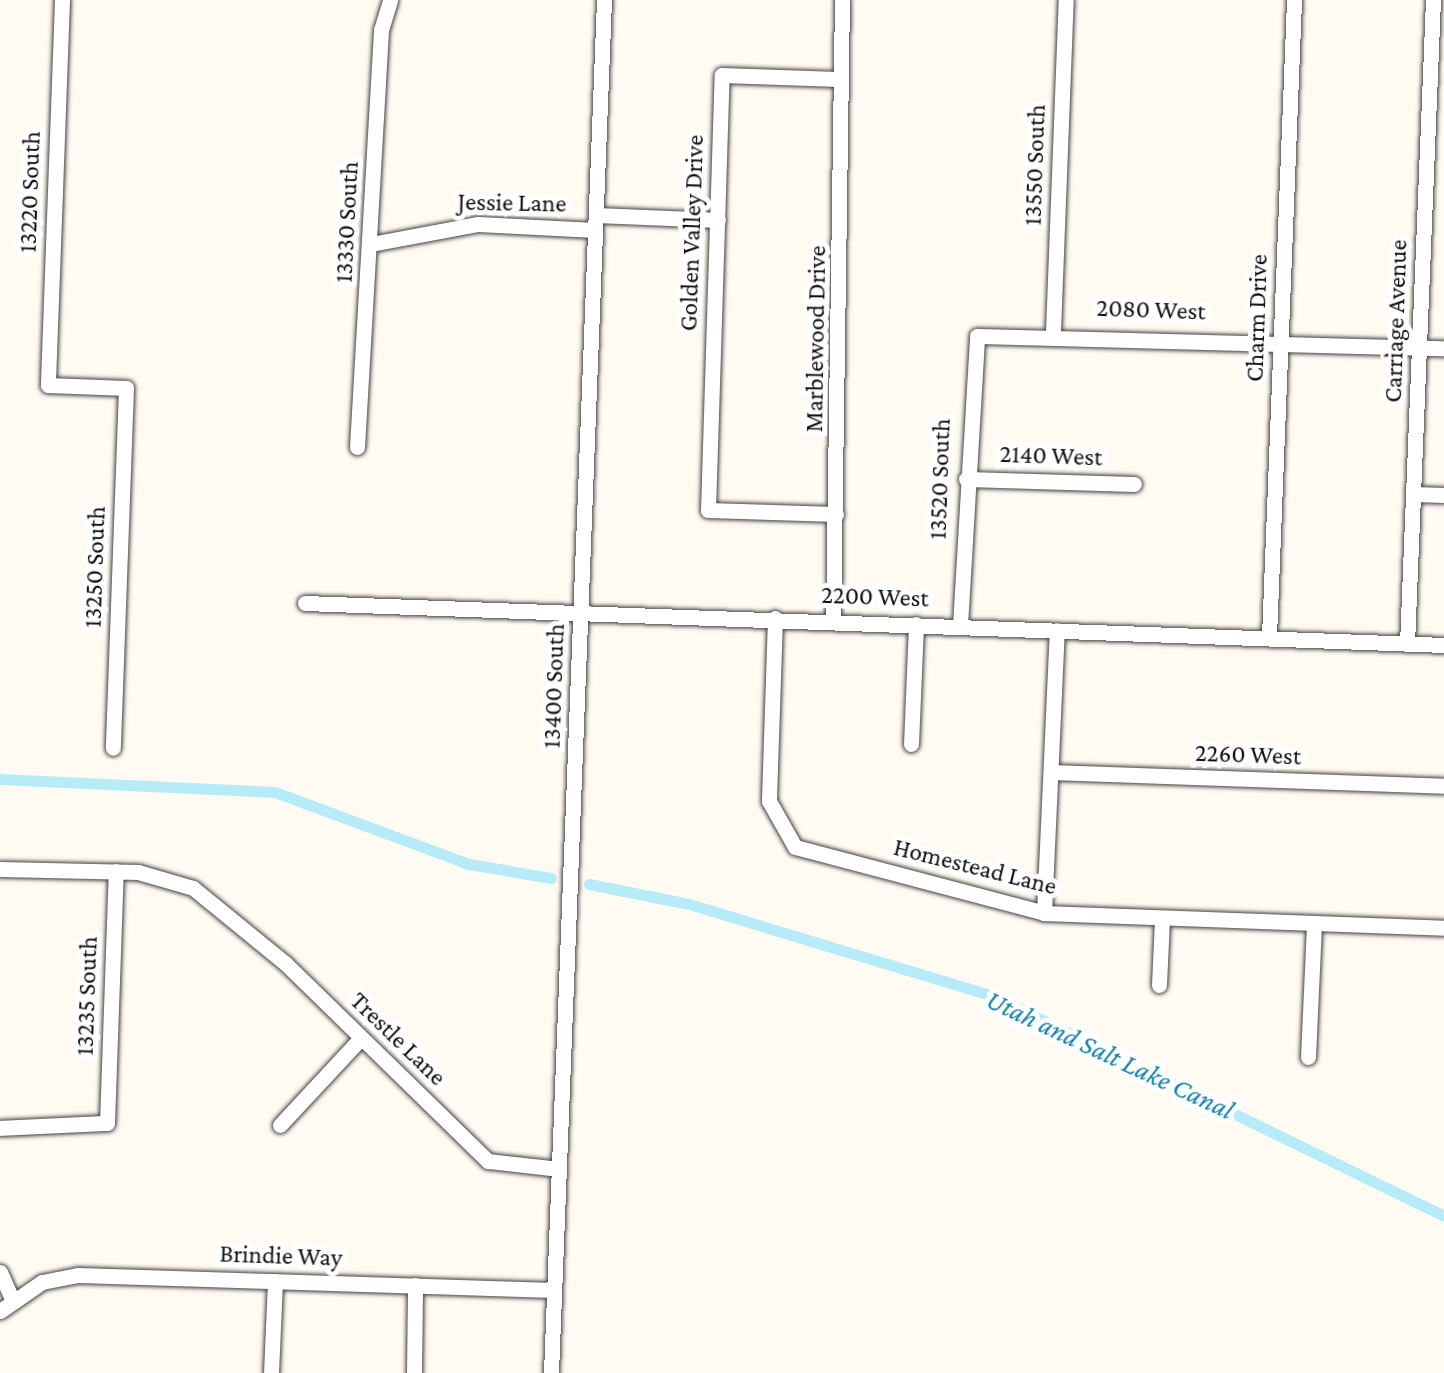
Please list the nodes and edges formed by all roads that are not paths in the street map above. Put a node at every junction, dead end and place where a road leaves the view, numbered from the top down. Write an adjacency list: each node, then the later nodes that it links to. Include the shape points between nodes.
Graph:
1 (62, 0): 20 (street, 13220 South, via 48,385)
2 (390, 0): 14 (street, 13330 South, via 380,30)
3 (604, 0): 13 (street, 13400 South)
4 (842, 0): 9 (street, Marblewood Drive)
5 (1066, 0): 15 (street, 13550 South)
6 (1294, 0): 17 (street, Charm Drive)
7 (1434, 0): 8 (street, Carriage Avenue)
8 (1438, 46): 10 (street, Carriage Avenue)
9 (838, 79): 12 (street, Golden Valley Drive, via 722,75); 26 (street, Marblewood Drive, via 834,174 845,247)
10 (1426, 200): 11 (street); 18 (street, Carriage Avenue)
11 (1444, 200)
12 (718, 220): 13 (street, Jessie Lane); 26 (street, Golden Valley Drive, via 708,510)
13 (595, 222): 14 (street, Jessie Lane, via 478,224); 28 (street, 13400 South)
14 (371, 244): 21 (street, 13330 South)
15 (1054, 331): 16 (street, 2080 West); 17 (street, 2080 West)
16 (977, 336): 22 (street, 13520 South)
17 (1282, 341): 18 (street, 2080 West); 34 (street, Charm Drive)
18 (1419, 346): 19 (street, 2080 West); 24 (street, Carriage Avenue)
19 (1444, 348)
20 (126, 388): 38 (street, 13250 South)
21 (357, 447)
22 (966, 479): 23 (street, 2140 West); 32 (street, 13520 South)
23 (1134, 484)
24 (1414, 494): 25 (street); 35 (street, Carriage Avenue)
25 (1444, 495)
26 (836, 514): 30 (street, Marblewood Drive)
27 (305, 602): 28 (street, 2200 West)
28 (582, 611): 29 (street, 2200 West); 52 (street, 13400 South)
29 (775, 618): 30 (street, 2200 West); 43 (street, Homestead Lane, via 776,826 796,847)
30 (833, 620): 31 (street, 2200 West)
31 (916, 624): 32 (street, 2200 West); 37 (street)
32 (960, 625): 33 (street, 2200 West)
33 (1057, 630): 34 (street, 2200 West); 39 (street)
34 (1269, 637): 35 (street, 2200 West)
35 (1407, 644): 36 (street, 2200 West)
36 (1444, 645)
37 (911, 744)
38 (113, 748)
39 (1051, 772): 40 (street, 2260 West); 43 (street)
40 (1444, 786)
41 (0, 869): 42 (street, Trestle Lane)
42 (116, 872): 48 (street, Trestle Lane, via 166,876 218,907); 51 (street, 13235 South, via 107,1123)
43 (1044, 914): 44 (street, Homestead Lane)
44 (1162, 918): 45 (street, Homestead Lane); 47 (street)
45 (1314, 923): 46 (street, Homestead Lane); 49 (street)
46 (1444, 928)
47 (1159, 985)
48 (360, 1039): 50 (street); 52 (street, Trestle Lane, via 488,1161)
49 (1308, 1057)
50 (280, 1126)
51 (0, 1128)
52 (559, 1169): 56 (street, 13400 South)
53 (0, 1272): 57 (street, Brindie Way)
54 (275, 1281): 55 (street, Brindie Way); 57 (street, Brindie Way, via 78,1274); 58 (street)
55 (415, 1286): 56 (street, Brindie Way); 59 (street)
56 (554, 1290): 60 (street, 13400 South)
57 (7, 1306)
58 (271, 1373)
59 (414, 1373)
60 (551, 1373)

